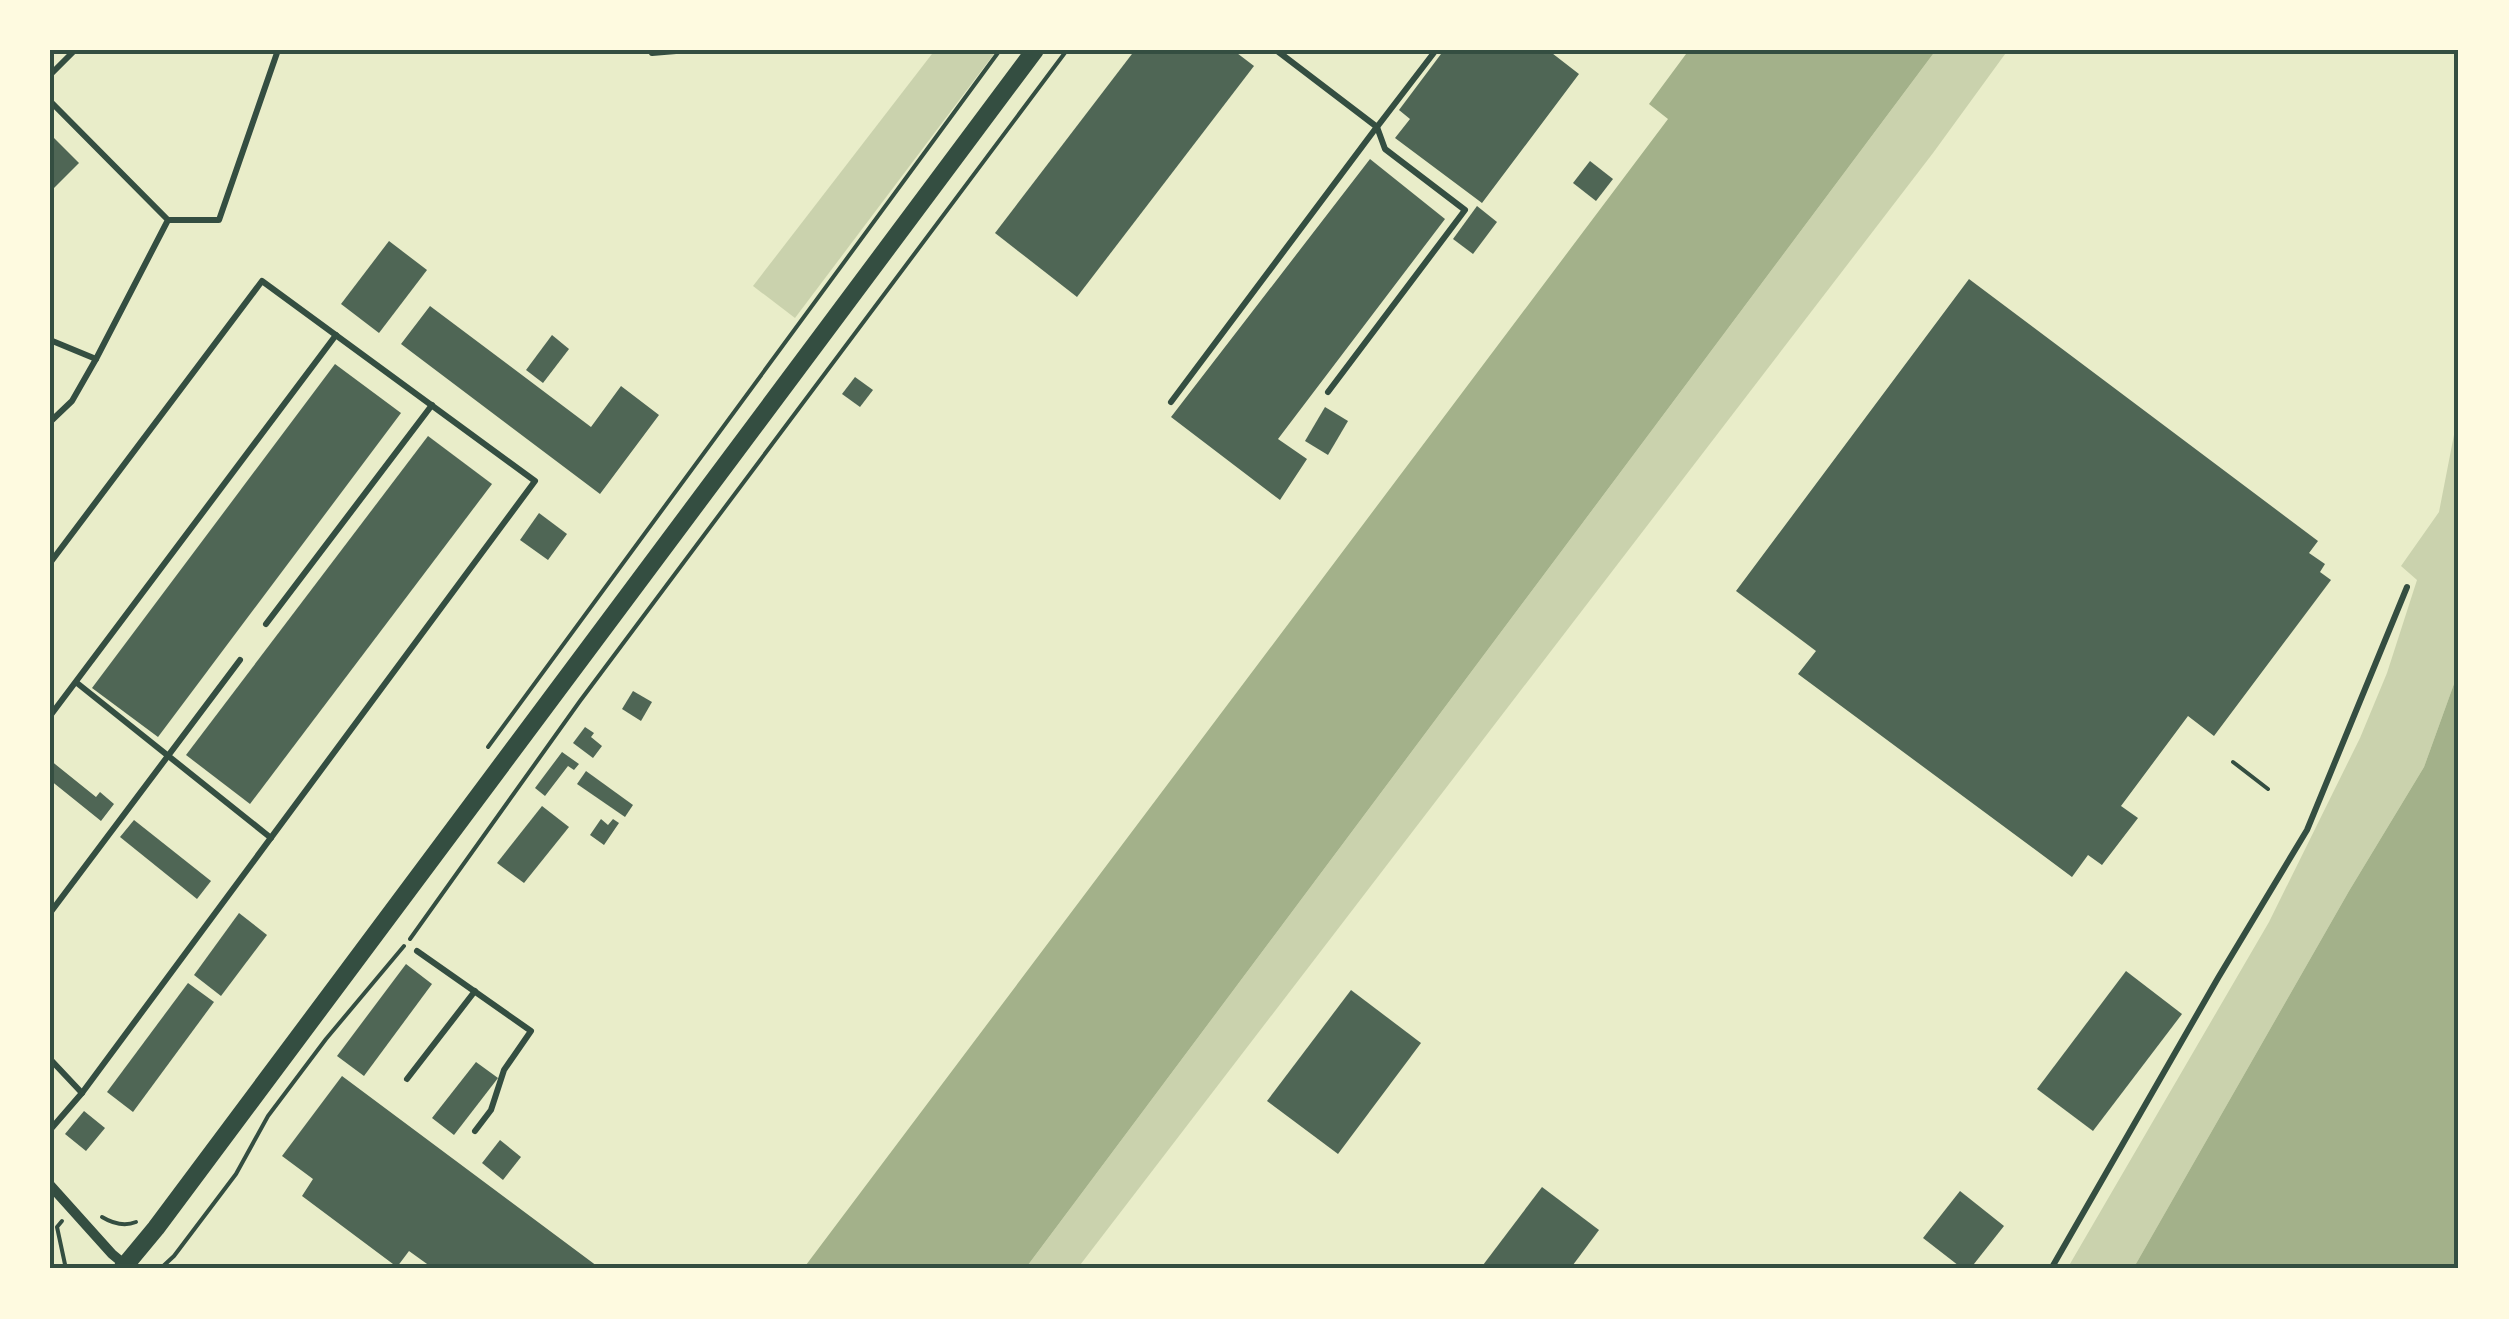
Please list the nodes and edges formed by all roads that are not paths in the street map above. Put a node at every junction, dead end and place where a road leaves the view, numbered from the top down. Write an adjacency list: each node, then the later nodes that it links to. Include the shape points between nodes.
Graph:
1 (75, 50): 8 (lane)
2 (278, 50): 11 (lane, via 219,220)
3 (688, 50): 7 (lane)
4 (1035, 50): 36 (main road, via 150,1222)
5 (1276, 50): 10 (lane)
6 (1436, 50): 10 (lane)
7 (652, 51)
8 (50, 75)
9 (50, 101): 11 (lane)
10 (1377, 127): 15 (lane, via 1384,149 1465,210); 16 (lane)
11 (168, 220): 14 (lane)
12 (336, 335): 17 (lane); 19 (lane, via 262,282); 23 (lane)
13 (50, 340): 14 (lane)
14 (96, 359): 18 (lane)
15 (1328, 392)
16 (1170, 402)
17 (432, 406): 21 (lane); 26 (lane, via 534,481)
18 (50, 422)
19 (50, 563)
20 (2408, 588): 37 (lane, via 2307,830)
21 (266, 624)
22 (240, 660): 25 (lane)
23 (76, 683): 24 (lane); 25 (lane)
24 (50, 716)
25 (168, 756): 26 (lane); 27 (lane)
26 (271, 838): 32 (lane)
27 (50, 913)
28 (417, 951): 29 (lane)
29 (474, 991): 31 (lane); 34 (lane, via 531,1032)
30 (50, 1059): 32 (lane)
31 (407, 1079)
32 (82, 1093): 33 (lane)
33 (50, 1130)
34 (475, 1131)
35 (50, 1185): 36 (street)
36 (126, 1268)
37 (2052, 1269)

